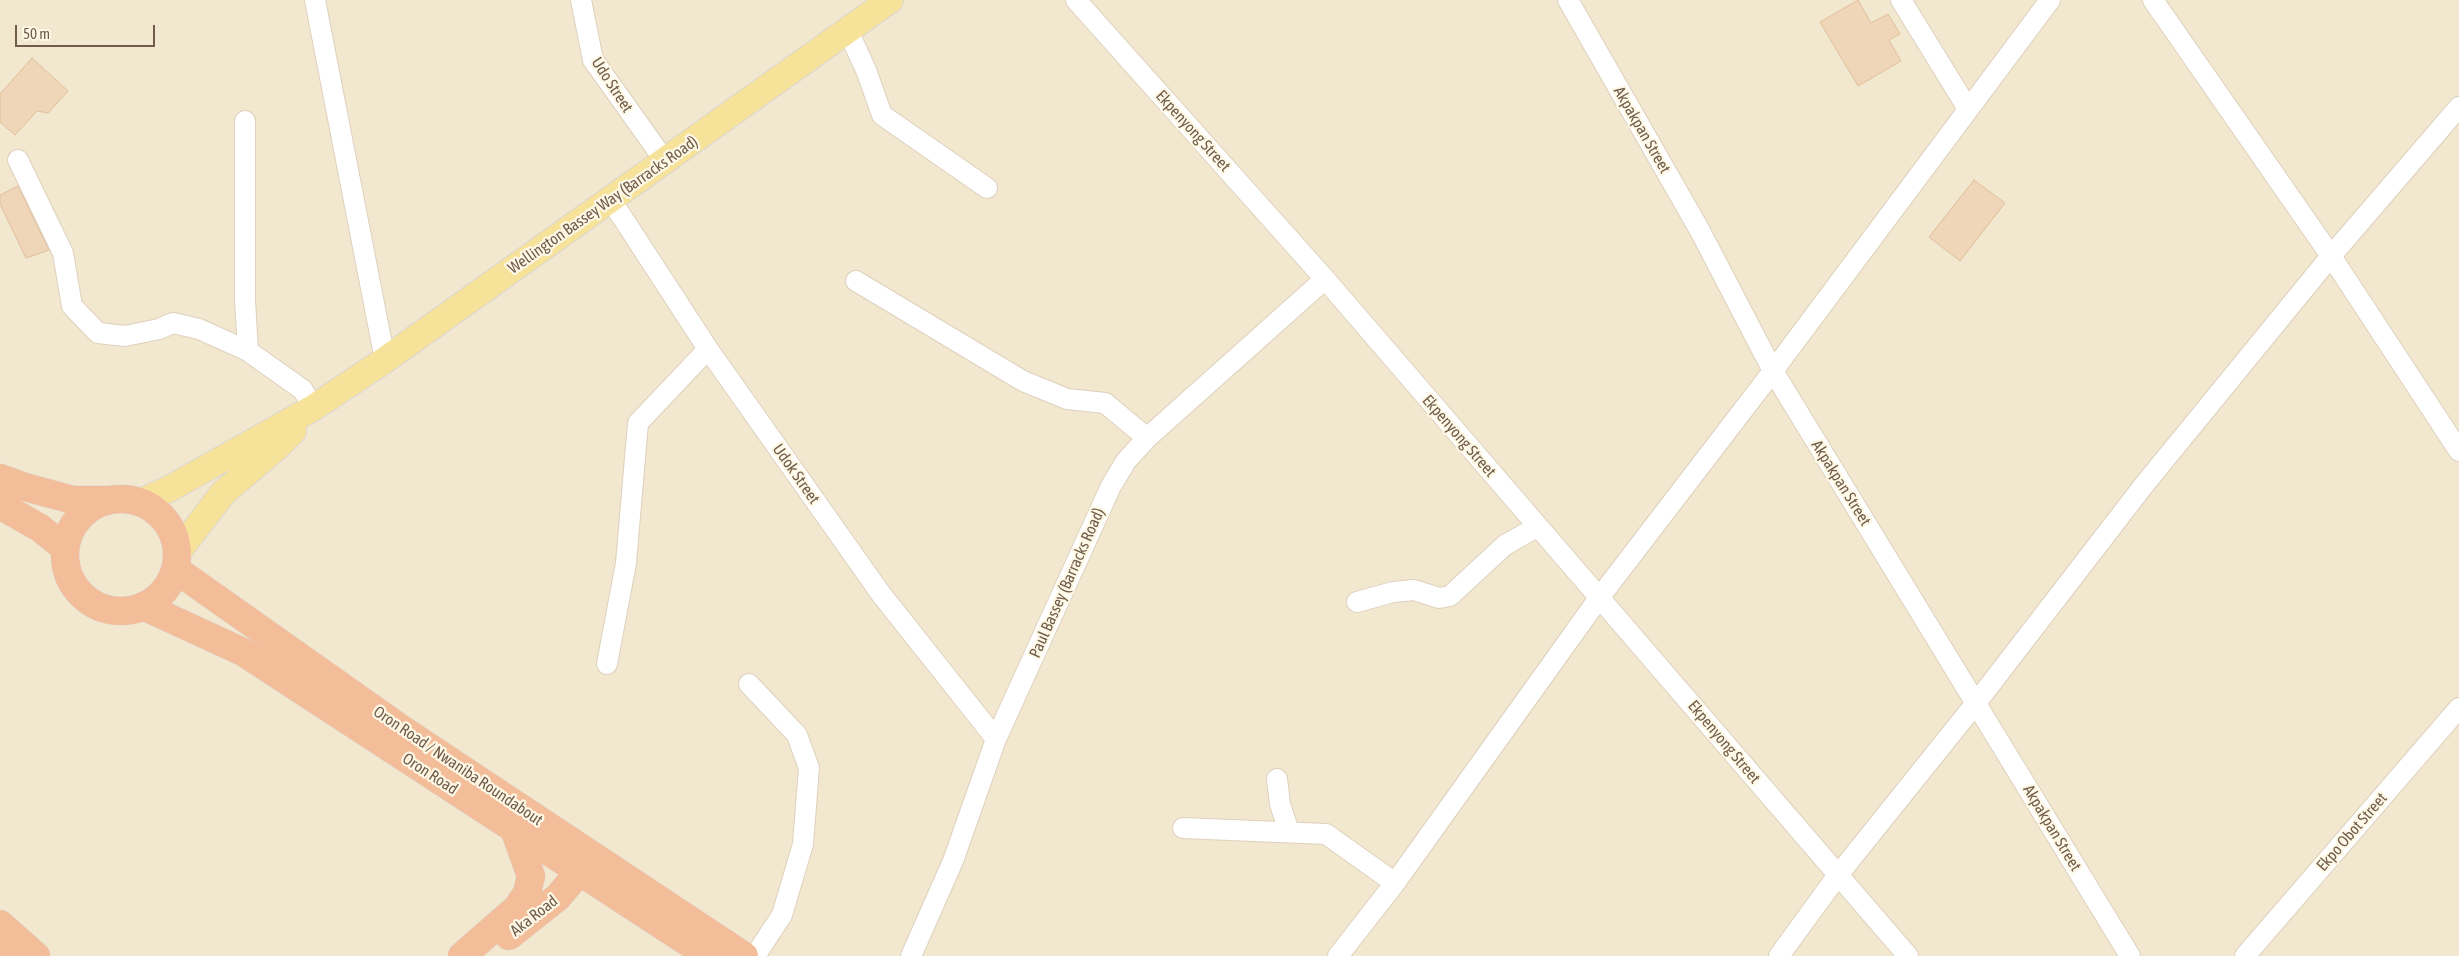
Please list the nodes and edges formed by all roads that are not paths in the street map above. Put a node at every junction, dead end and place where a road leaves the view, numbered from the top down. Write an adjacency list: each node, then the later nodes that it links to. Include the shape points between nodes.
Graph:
1 (315, 0): 22 (street)
2 (581, 0): 14 (street, Udo Street, via 593,60)
3 (890, 0): 9 (main road, Wellington Bassey Way (Barracks Road))
4 (1076, 0): 18 (street, Ekpenyong Street)
5 (1568, 0): 23 (street, Akpakpan Street, via 1699,229)
6 (1901, 0): 11 (street)
7 (2050, 0): 11 (street)
8 (2153, 0): 17 (street)
9 (848, 32): 14 (main road, Wellington Bassey Way (Barracks Road)); 15 (street, via 882,115)
10 (2459, 107): 17 (street)
11 (1968, 109): 23 (street)
12 (245, 121): 21 (street)
13 (18, 160): 21 (street, via 63,252 72,306 98,333 125,336 159,330 173,323 199,329)
14 (665, 161): 16 (main road, Wellington Bassey Way (Barracks Road))
15 (987, 188)
16 (611, 200): 20 (street, Udok Street); 22 (main road, Wellington Bassey Way (Barracks Road))
17 (2331, 256): 26 (street); 39 (street, via 2144,485)
18 (1325, 279): 25 (street, Paul Bassey (Barracks Road)); 31 (street, Ekpenyong Street)
19 (856, 281): 25 (street, via 1023,381 1067,399 1105,403)
20 (708, 349): 37 (street, via 638,423 626,563); 41 (street, Udok Street, via 881,594)
21 (248, 351): 24 (street, via 303,390)
22 (385, 360): 24 (main road, Wellington Bassey Way (Barracks Road))
23 (1773, 371): 34 (street); 39 (street, Akpakpan Street)
24 (314, 408): 29 (main road); 33 (main road, via 278,446 223,493)
25 (1147, 438): 41 (street, Paul Bassey (Barracks Road), via 1126,461 1110,486)
26 (2459, 451)
27 (0, 478): 28 (highway, via 73,500)
28 (106, 500): 29 (highway, via 123,498); 32 (highway, via 78,518)
29 (140, 502): 33 (highway, via 154,509 166,522 174,536)
30 (0, 505): 32 (highway, via 40,528)
31 (1537, 527): 34 (street, Ekpenyong Street); 35 (street, via 1505,545 1450,596 1439,598 1414,590)
32 (64, 548): 36 (highway, via 70,580 80,594 110,610)
33 (176, 561): 36 (highway, via 168,584); 54 (highway, Oron Road / Nwaniba Roundabout, via 403,730)
34 (1599, 598): 47 (street, Ekpenyong Street); 48 (street)
35 (1357, 602)
36 (143, 606): 44 (highway, Oron Road, via 243,652)
37 (607, 664)
38 (749, 684): 55 (street, via 797,735 809,768 800,853 782,915)
39 (1976, 703): 47 (street); 60 (street, Akpakpan Street)
40 (2459, 708): 61 (street, Ekpo Obot Street)
41 (996, 738): 56 (street, Paul Bassey (Barracks Road), via 953,861)
42 (1277, 779): 45 (street, via 1280,804)
43 (1183, 828): 45 (street)
44 (514, 829): 46 (highway, Oron Road); 51 (highway, via 531,876 527,893 518,908)
45 (1289, 832): 48 (street, via 1326,834)
46 (580, 872): 52 (highway, Aka Road, via 558,897); 53 (highway, Oron Road)
47 (1838, 875): 58 (street); 59 (street, Ekpenyong Street)
48 (1396, 883): 57 (street)
49 (0, 924): 50 (highway)
50 (36, 956)
51 (462, 956)
52 (485, 956)
53 (710, 956)
54 (744, 956)
55 (755, 956)
56 (911, 956)
57 (1338, 956)
58 (1779, 956)
59 (1908, 956)
60 (2130, 956)
61 (2244, 956)

